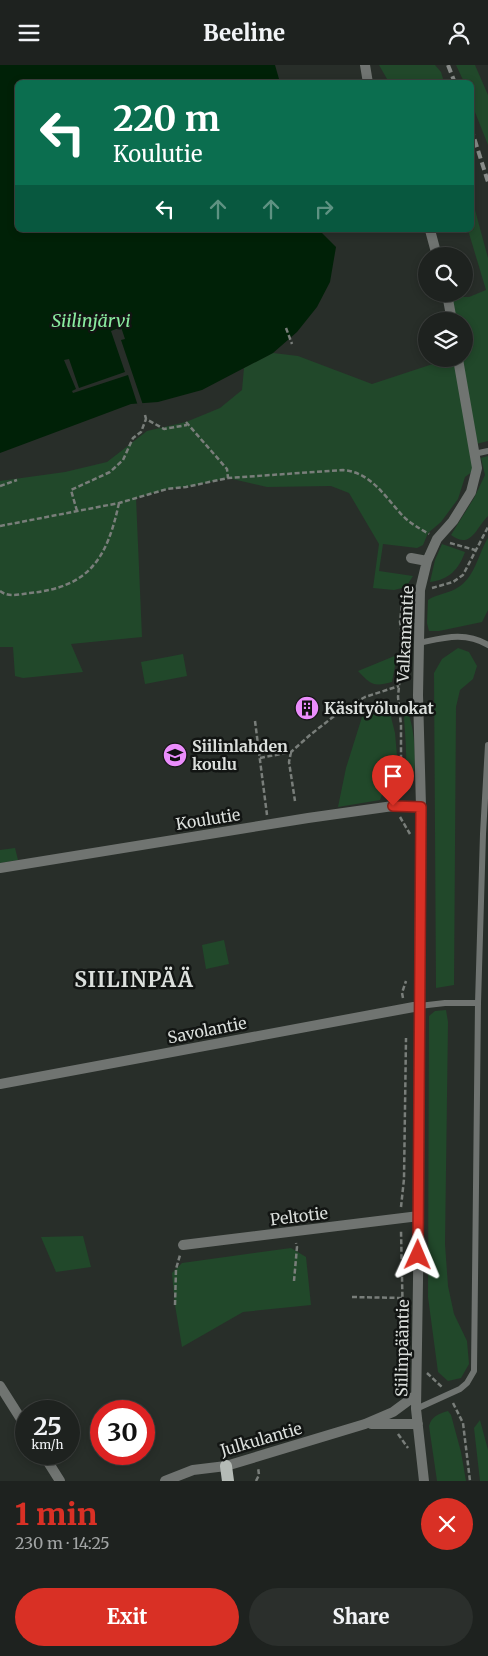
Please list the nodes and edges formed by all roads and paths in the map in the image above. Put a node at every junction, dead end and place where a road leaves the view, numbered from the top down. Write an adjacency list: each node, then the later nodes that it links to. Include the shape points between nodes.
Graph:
1 (365, 65): 2 (street)
2 (368, 80)
3 (431, 232): 4 (street)
4 (435, 247)
5 (286, 328): 6 (path)
6 (292, 344)
7 (459, 367): 11 (street, Valkamantie)
8 (145, 415): 9 (path)
9 (146, 419): 12 (path, via 164,429 187,423 227,469); 16 (path, via 142,432 132,437 123,460 110,472 71,490)
10 (488, 451): 11 (lane)
11 (474, 455): 18 (street, Valkamantie, via 477,469 471,492)
12 (228, 478): 15 (path, via 167,489); 18 (path, via 353,471 373,483 414,526)
13 (17, 480): 14 (path)
14 (0, 486)
15 (119, 503): 16 (path); 22 (path, via 111,536 85,575 71,584 44,592 10,595)
16 (77, 511): 17 (path)
17 (0, 527)
18 (437, 539): 19 (path); 21 (street, Valkamantie)
19 (475, 550)
20 (410, 558): 21 (street)
21 (427, 561): 23 (street, Valkamantie, via 420,590)
22 (0, 591)
23 (419, 643): 24 (lane, via 460,636); 32 (street, Valkamantie)
24 (488, 645)
25 (399, 686): 28 (path, via 365,697 342,710)
26 (255, 721): 29 (path)
27 (488, 745): 37 (lane)
28 (291, 752): 29 (path); 30 (path, via 289,761)
29 (260, 758): 33 (path)
30 (296, 801)
31 (393, 806): 32 (street, Koulutie); 33 (street, Koulutie); 34 (path)
32 (421, 807): 38 (street, Siilinpääntie)
33 (268, 825): 35 (street, Koulutie)
34 (410, 835)
35 (0, 868)
36 (407, 973): 39 (path, via 402,993)
37 (478, 1003): 38 (lane); 53 (lane, via 474,1371 466,1383)
38 (419, 1006): 39 (street, Savolantie); 42 (street, Siilinpääntie)
39 (404, 1008): 41 (street, Savolantie)
40 (406, 1034): 43 (path, via 404,1179)
41 (0, 1084)
42 (419, 1216): 43 (street, Peltotie); 50 (street, Siilinpääntie)
43 (400, 1219): 44 (street, Peltotie); 48 (path)
44 (294, 1231): 45 (street, Peltotie); 46 (path, via 297,1247)
45 (183, 1245): 49 (path, via 176,1269)
46 (294, 1281)
47 (352, 1297): 48 (path)
48 (403, 1298): 50 (path, via 401,1373)
49 (175, 1305)
50 (416, 1371): 52 (street, Siilinpääntie); 53 (path, via 425,1371)
51 (0, 1386): 55 (street)
52 (416, 1395): 54 (street, Siilinpääntie); 56 (street, Julkulantie, via 393,1412)
53 (449, 1395): 54 (lane); 64 (path, via 463,1423)
54 (416, 1409): 57 (street, Siilinpääntie)
55 (15, 1410)
56 (365, 1424): 57 (street, Julkulantie); 59 (street, Julkulantie)
57 (418, 1424): 63 (street, Siilinpääntie)
58 (50, 1465): 60 (street)
59 (226, 1466): 61 (street, Julkulantie, via 193,1470); 62 (main road)
60 (60, 1481)
61 (165, 1481)
62 (228, 1481)
63 (424, 1481)
64 (470, 1481)

